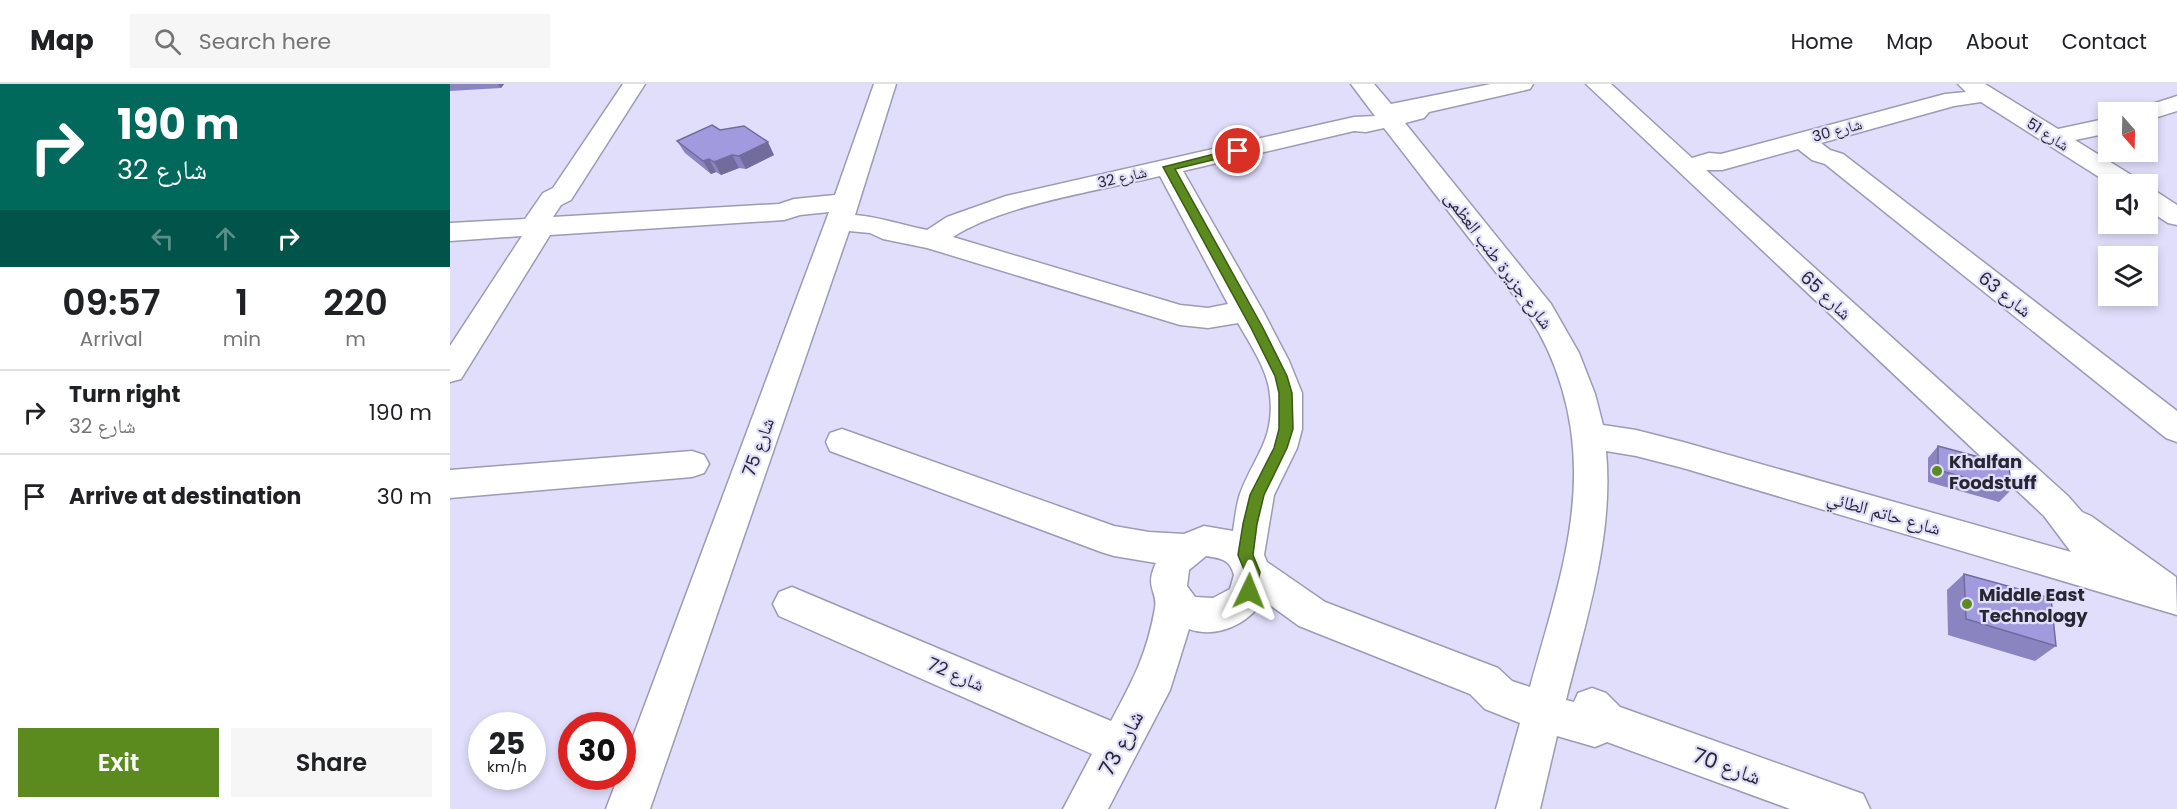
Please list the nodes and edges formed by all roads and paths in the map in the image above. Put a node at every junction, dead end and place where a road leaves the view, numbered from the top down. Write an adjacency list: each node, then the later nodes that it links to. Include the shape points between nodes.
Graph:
1 (634, 84): 18 (street, via 562,194 567,198)
2 (885, 84): 17 (street, شارع 75)
3 (1362, 84): 9 (street, شارع جزيرة طنب العظمى)
4 (1522, 84): 9 (street, شارع 32, via 1421,107 1416,113)
5 (1597, 84): 13 (street, شارع 65)
6 (1970, 91): 10 (street, شارع 51); 11 (street, شارع 30)
7 (2177, 103): 8 (street)
8 (2158, 110)
9 (1388, 115): 12 (street, شارع 32, via 1366,125 1354,124); 27 (street, شارع جزيرة طنب العظمى, via 1540,311 1575,378)
10 (2079, 135): 14 (street, شارع 51)
11 (1808, 139): 13 (street, شارع 30, via 1722,162 1719,169); 26 (street, شارع 63, via 1821,155 1834,159)
12 (1168, 167): 20 (street, شارع 32, via 1015,202 962,221 960,231); 21 (street)
13 (1692, 171): 32 (street, شارع 65)
14 (2117, 174)
15 (2158, 205): 16 (street)
16 (2177, 217)
17 (840, 218): 18 (street, via 784,212); 20 (street, via 873,235 884,231); 46 (street, شارع 75)
18 (542, 226): 19 (street); 25 (street)
19 (450, 232)
20 (938, 243): 23 (street, via 1163,311)
21 (1231, 281): 22 (street); 23 (street, via 1217,300)
22 (1248, 311): 23 (street, via 1222,317); 24 (street)
23 (1195, 317): 24 (street, via 1236,336)
24 (1274, 361): 31 (street, via 1286,393 1286,429)
25 (450, 371)
26 (2177, 429)
27 (1589, 436): 35 (street, شارع حاتم الطائي, via 1683,455); 44 (street, شارع جزيرة طنب العظمى, via 1591,487 1587,532)
28 (842, 442): 33 (street)
29 (692, 464): 30 (street)
30 (450, 484)
31 (1257, 495): 34 (street, via 1233,519); 36 (street)
32 (2061, 511): 35 (street, via 2047,540); 37 (street, شارع 65, via 2087,545); 39 (street, شارع 65)
33 (1114, 541): 34 (street, via 1149,547); 38 (street, via 1142,561)
34 (1195, 545): 36 (street, via 1228,543); 38 (street, via 1175,558 1168,571)
35 (2026, 555): 37 (street, شارع حاتم الطائي)
36 (1249, 564): 41 (street, via 1249,591); 42 (street, شارع 70)
37 (2099, 576): 39 (street, شارع حاتم الطائي)
38 (1171, 593): 41 (street, via 1192,613); 43 (street, شارع 73, via 1168,639)
39 (2175, 597)
40 (792, 604): 45 (street, شارع 72)
41 (1224, 611): 42 (street, شارع 70); 43 (street, شارع 73)
42 (1312, 615): 44 (street, شارع 70, via 1484,681 1498,696)
43 (1156, 677): 45 (street, شارع 73)
44 (1546, 701): 48 (street, شارع جزيرة طنب العظمى); 49 (street, شارع 70, via 1589,727 1607,722)
45 (1120, 745): 47 (street, شارع 73)
46 (628, 809)
47 (1085, 809)
48 (1518, 809)
49 (1848, 809)

